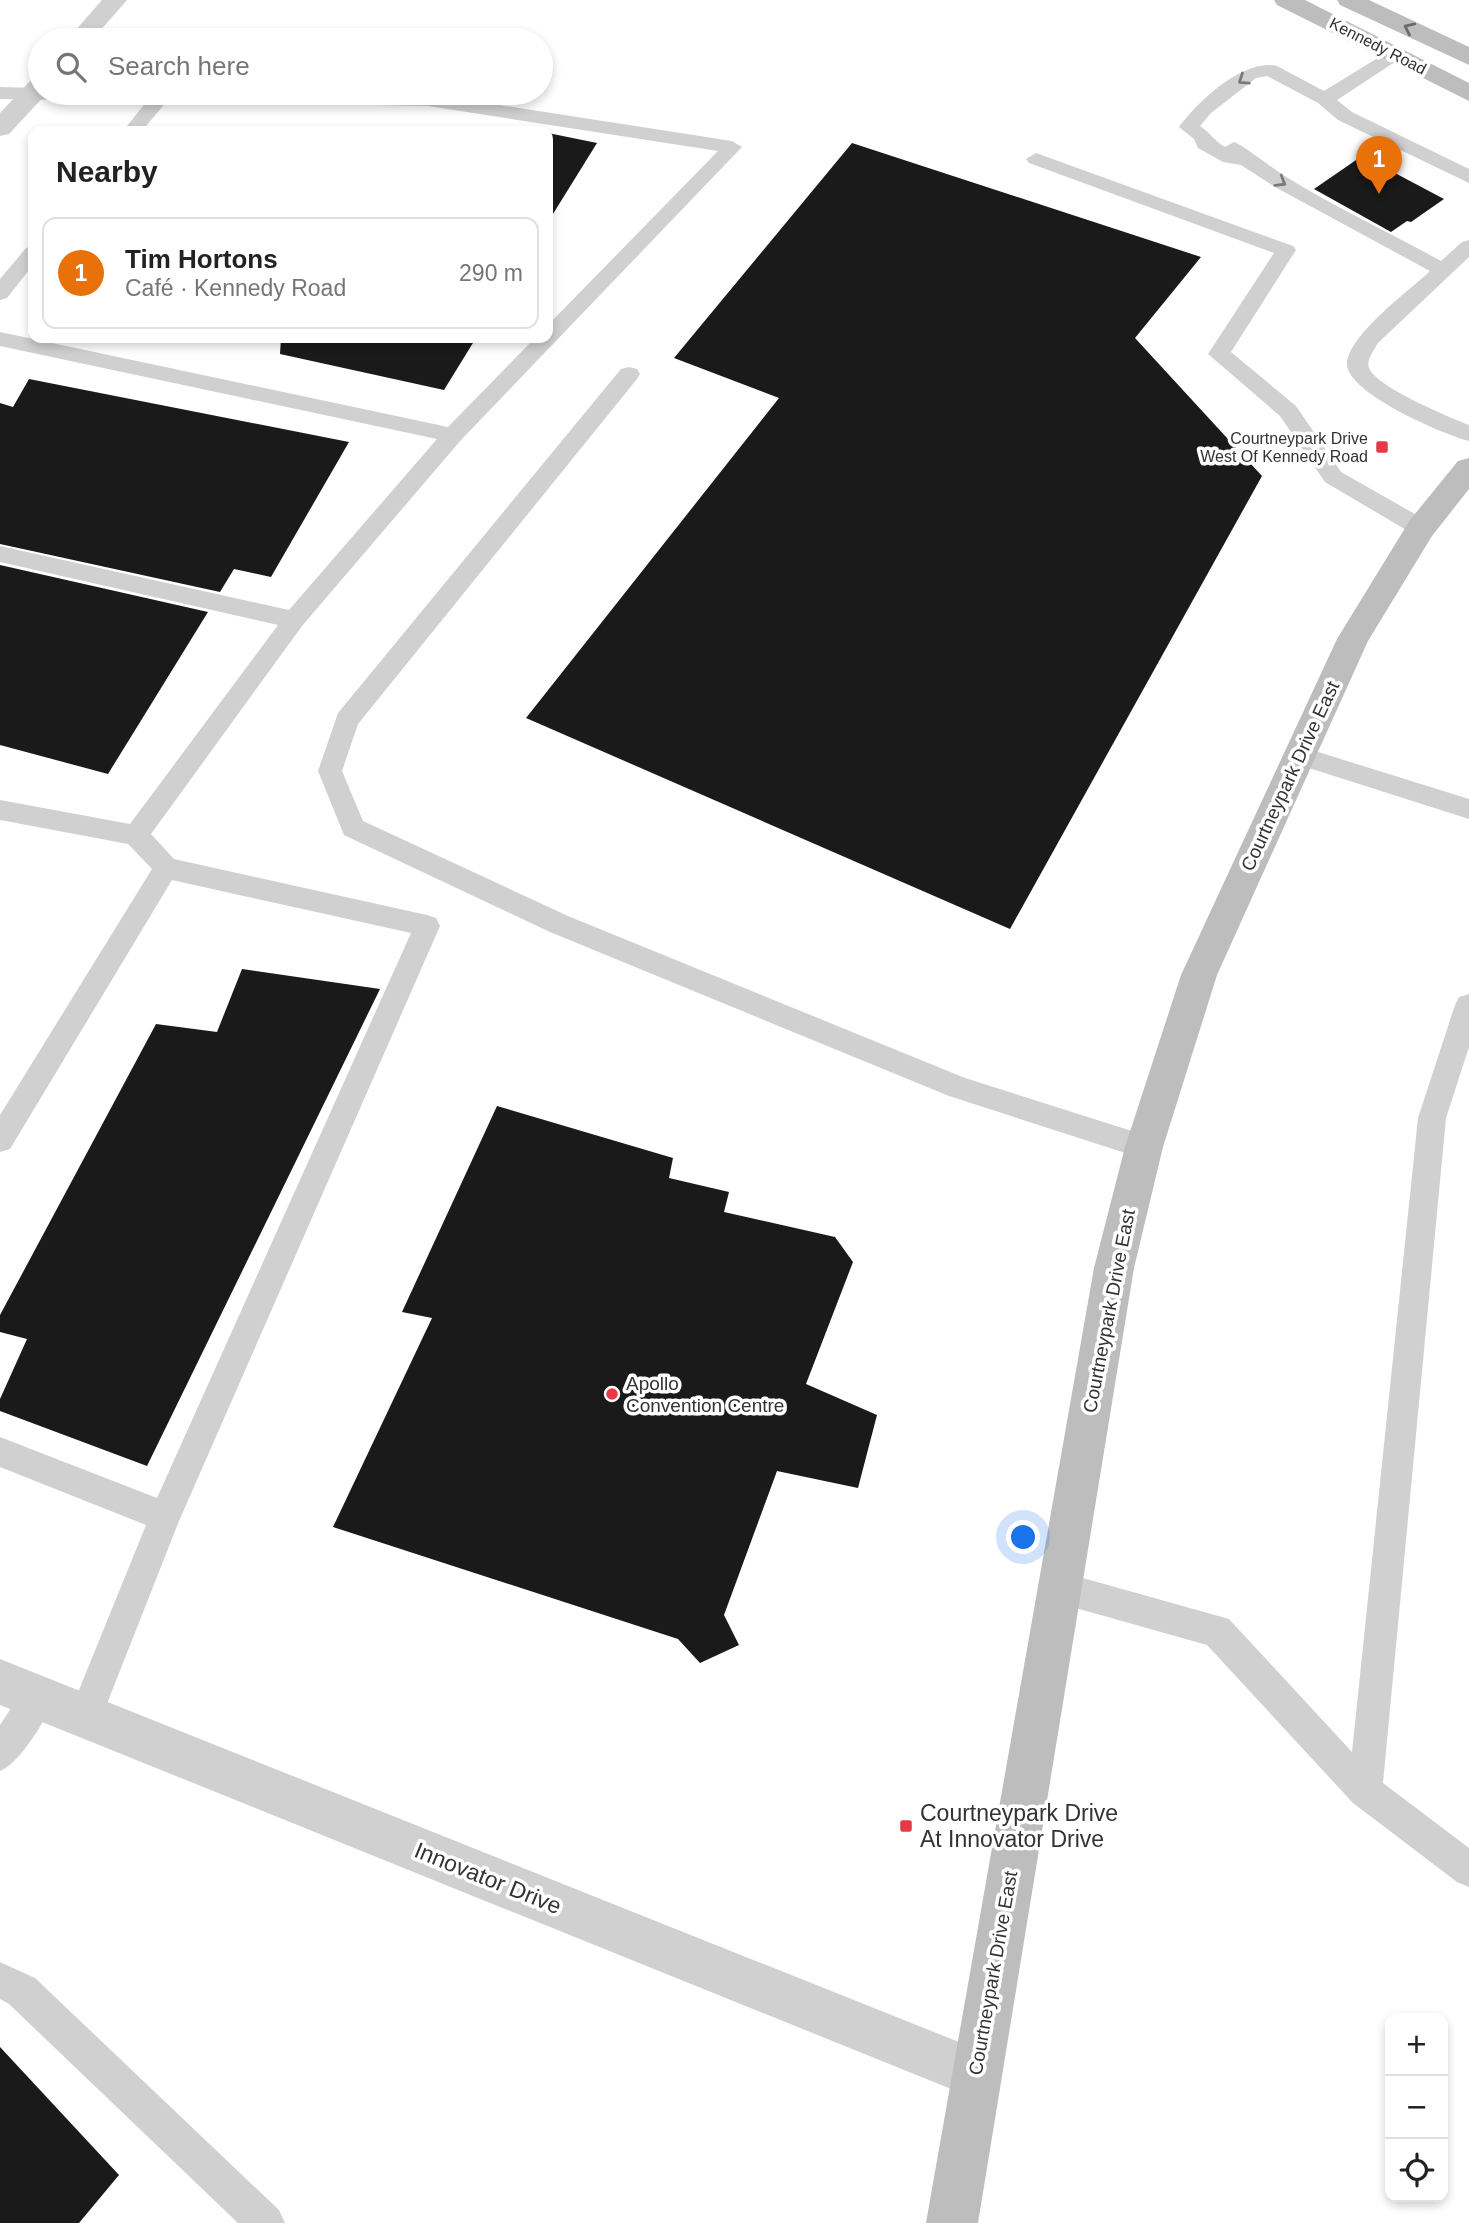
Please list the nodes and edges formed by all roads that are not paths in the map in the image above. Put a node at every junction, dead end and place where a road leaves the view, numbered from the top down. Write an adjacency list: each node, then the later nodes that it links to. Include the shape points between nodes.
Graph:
1 (115, 0): 4 (street)
2 (1286, 0): 5 (main road, Kennedy Road)
3 (1349, 0): 6 (main road, Kennedy Road, one-way to 3)
4 (90, 28)
5 (1394, 54): 9 (main road, Kennedy Road); 11 (lane)
6 (1469, 58)
7 (28, 90): 8 (lane)
8 (0, 93)
9 (1469, 93)
10 (28, 98): 15 (street)
11 (1325, 99): 17 (lane, via 1345,116); 20 (lane, one-way to 20, via 1270,70 1250,74 1205,108 1189,127 1203,136 1219,138 1282,183)
12 (154, 105): 14 (lane)
13 (460, 105): 22 (lane, via 732,147)
14 (136, 126)
15 (0, 128)
16 (1036, 159): 29 (lane, via 1286,250 1219,354 1288,411 1333,477)
17 (1469, 177)
18 (1469, 246): 20 (lane)
19 (28, 258): 21 (lane)
20 (1443, 270): 26 (lane, via 1369,338 1361,352 1359,371 1410,408)
21 (0, 293)
22 (553, 331)
23 (0, 339): 27 (lane)
24 (541, 343): 27 (lane)
25 (629, 374): 39 (lane, via 347,720 330,771 353,828 559,924 959,1088)
26 (1469, 434)
27 (453, 435): 31 (lane)
28 (1469, 468): 29 (main road, Courtneypark Drive East)
29 (1421, 528): 32 (main road, Courtneypark Drive East, via 1353,639)
30 (0, 554): 31 (lane)
31 (294, 620): 35 (lane)
32 (1299, 755): 33 (lane); 39 (main road, Courtneypark Drive East, via 1199,975)
33 (1469, 809)
34 (0, 810): 35 (lane)
35 (136, 835): 36 (lane)
36 (166, 868): 38 (lane); 41 (lane, via 426,926)
37 (1469, 1004): 46 (lane, via 1432,1118)
38 (0, 1140)
39 (1144, 1147): 42 (main road, Courtneypark Drive East, via 1114,1268)
40 (0, 1452): 41 (lane)
41 (164, 1517): 44 (lane)
42 (1058, 1587): 46 (lane, via 1217,1631); 49 (main road, Courtneypark Drive East)
43 (19, 1690): 44 (street, Innovator Drive); 45 (lane)
44 (85, 1717): 49 (street, Innovator Drive)
45 (0, 1754)
46 (1365, 1791): 47 (lane)
47 (1469, 1870)
48 (0, 1980): 50 (lane, via 22,1991)
49 (976, 2074): 51 (main road, Courtneypark Drive East)
50 (266, 2223)
51 (952, 2223)

